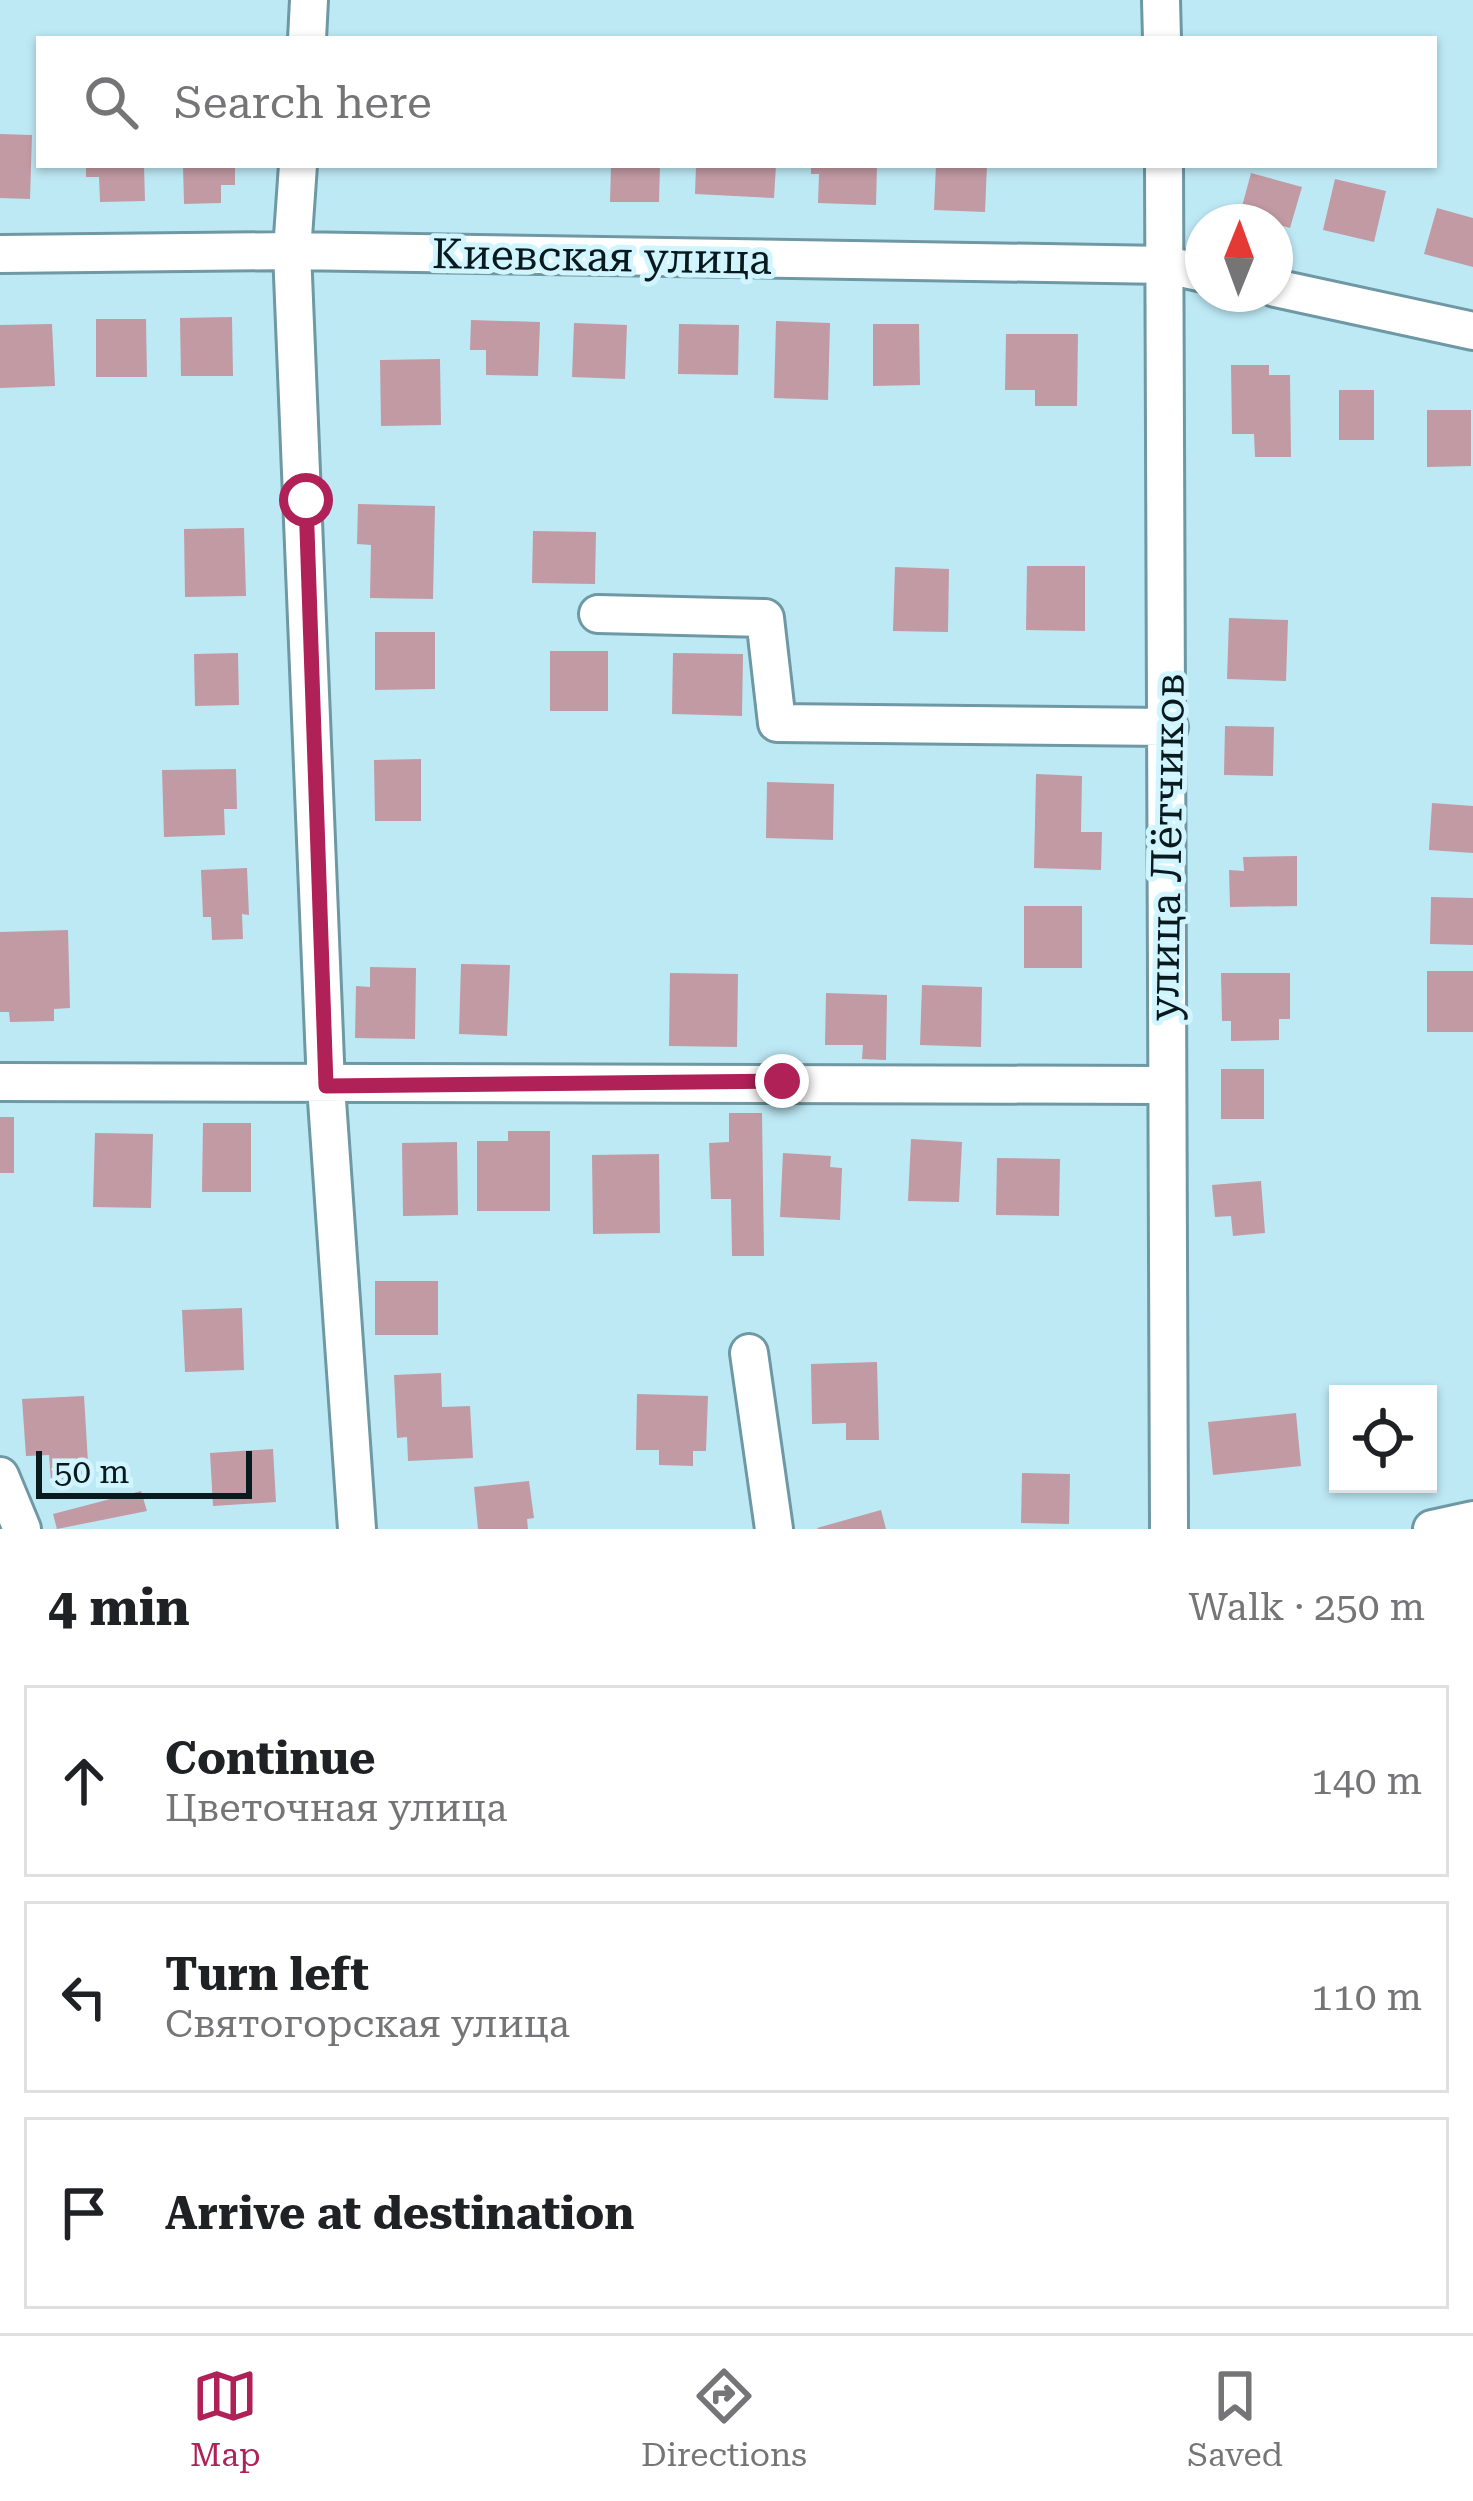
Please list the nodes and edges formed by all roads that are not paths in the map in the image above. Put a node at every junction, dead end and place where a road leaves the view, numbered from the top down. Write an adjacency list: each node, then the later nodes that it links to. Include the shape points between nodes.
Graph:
1 (309, 0): 3 (street)
2 (1161, 0): 4 (street)
3 (307, 36)
4 (1162, 36)
5 (298, 168): 7 (street)
6 (1164, 168): 9 (street, улица Лётчиков)
7 (292, 251): 8 (street, Киевская улица); 9 (street, Киевская улица); 17 (street)
8 (0, 254)
9 (1166, 265): 10 (street, Киевская улица); 14 (street, улица Лётчиков)
10 (1185, 269)
11 (1293, 292): 12 (street)
12 (1473, 331)
13 (598, 614): 14 (street, via 765,618 777,723)
14 (1168, 727): 16 (street, улица Лётчиков)
15 (0, 1082): 17 (street)
16 (1163, 1085): 17 (street); 24 (street, улица Лётчиков)
17 (326, 1086): 22 (street)
18 (749, 1353): 23 (street)
19 (0, 1476): 21 (street)
20 (1473, 1520): 25 (street)
21 (22, 1529)
22 (357, 1529)
23 (774, 1529)
24 (1169, 1529)
25 (1432, 1529)

